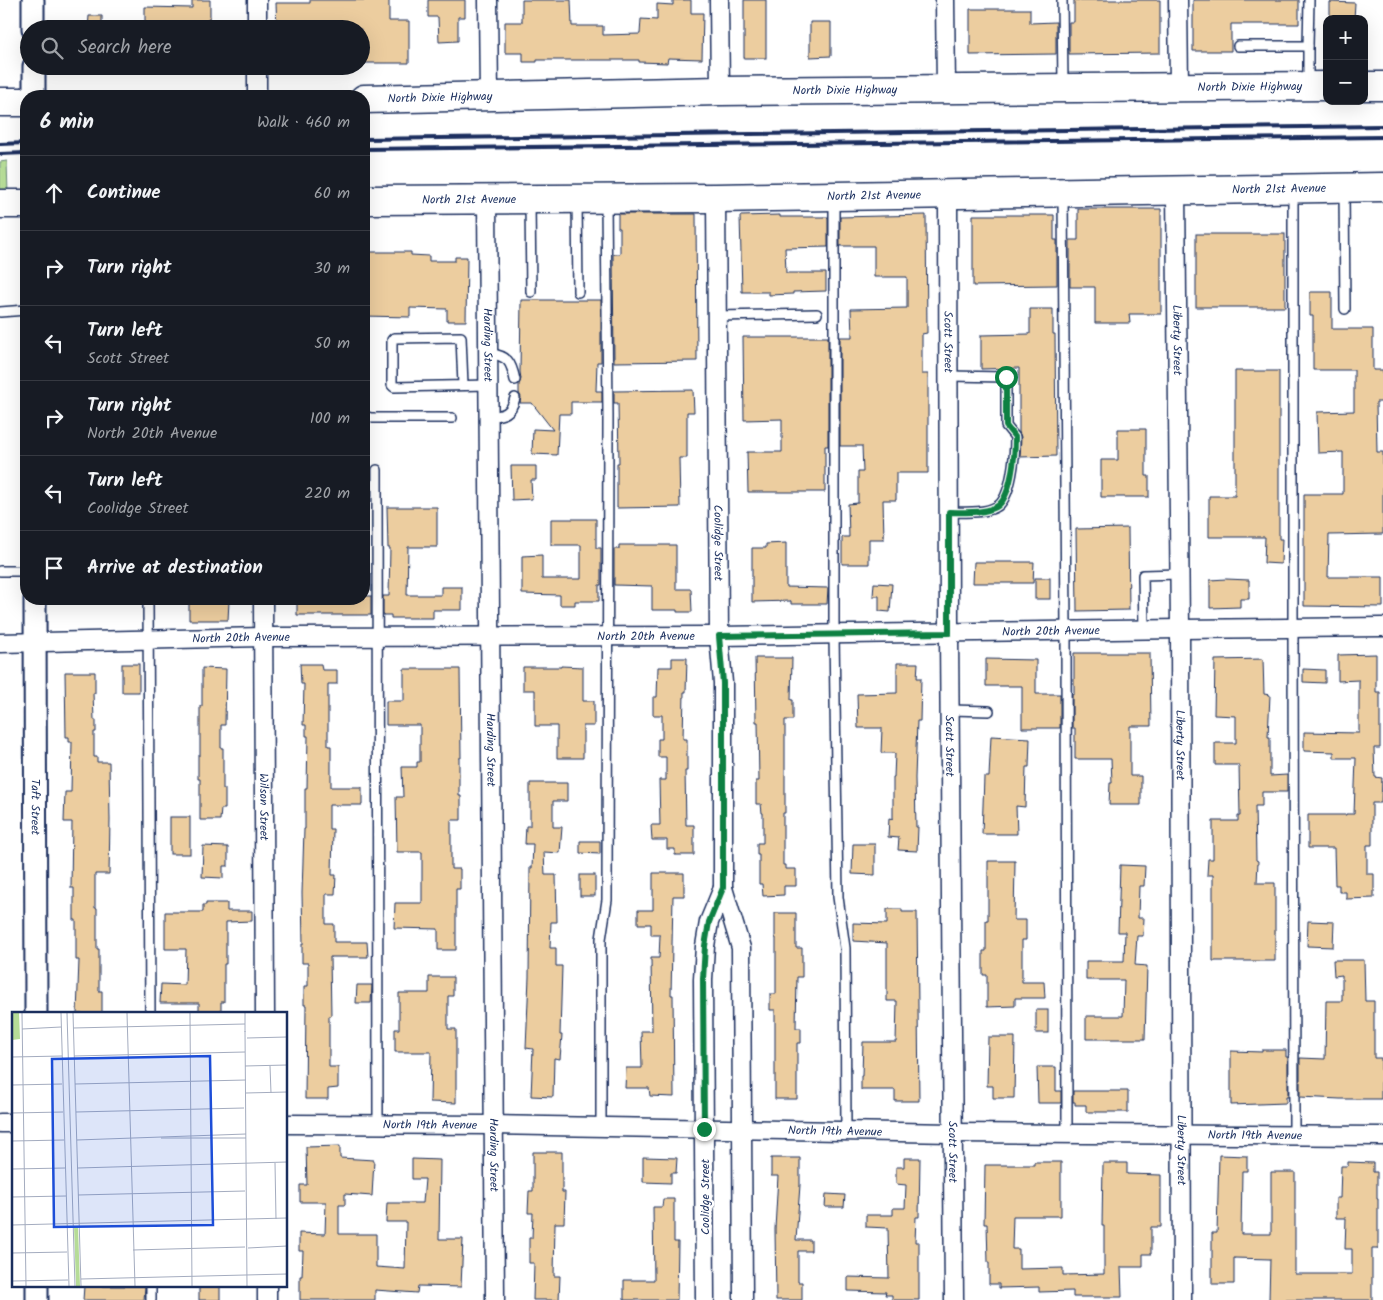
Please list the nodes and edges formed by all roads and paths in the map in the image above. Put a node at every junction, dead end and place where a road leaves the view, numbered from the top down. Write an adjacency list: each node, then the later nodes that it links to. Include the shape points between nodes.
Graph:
1 (33, 0): 9 (street)
2 (257, 0): 10 (street)
3 (488, 0): 24 (street)
4 (719, 0): 23 (street)
5 (945, 0): 20 (street)
6 (1062, 0): 19 (lane)
7 (1178, 0): 15 (street)
8 (1309, 0): 12 (lane)
9 (33, 20)
10 (257, 20)
11 (1238, 46): 12 (lane)
12 (1308, 46): 16 (lane)
13 (34, 75): 21 (street)
14 (257, 75): 22 (street)
15 (1179, 86): 16 (main road, North Dixie Highway); 19 (main road, North Dixie Highway)
16 (1318, 86)
17 (1368, 86): 18 (main road)
18 (1383, 86)
19 (1063, 88): 20 (main road, North Dixie Highway)
20 (946, 89): 23 (main road, North Dixie Highway)
21 (34, 90)
22 (257, 90)
23 (720, 91): 24 (main road, North Dixie Highway)
24 (489, 97): 25 (main road, North Dixie Highway)
25 (370, 98)
26 (0, 102): 27 (main road)
27 (20, 102)
28 (1344, 187): 29 (main road, North 21st Avenue); 30 (main road, North 21st Avenue); 45 (lane)
29 (1383, 187)
30 (1293, 188): 31 (main road, North 21st Avenue); 68 (lane)
31 (1176, 189): 32 (main road, North 21st Avenue); 63 (street, Liberty Street)
32 (1063, 192): 33 (main road, North 21st Avenue); 71 (lane)
33 (948, 194): 34 (main road, North 21st Avenue); 51 (street, Scott Street)
34 (834, 196): 37 (main road, North 21st Avenue); 73 (lane)
35 (578, 198): 36 (main road, North 21st Avenue); 39 (main road, North 21st Avenue); 44 (lane)
36 (606, 198): 37 (main road, North 21st Avenue); 74 (lane)
37 (716, 198): 49 (street, Coolidge Street)
38 (487, 199): 39 (main road, North 21st Avenue); 40 (main road, North 21st Avenue); 50 (street, Harding Street)
39 (530, 199): 43 (lane)
40 (370, 200)
41 (0, 204): 42 (main road)
42 (20, 204)
43 (530, 292)
44 (578, 292)
45 (1345, 309)
46 (20, 310): 47 (lane)
47 (0, 312)
48 (817, 314): 49 (lane)
49 (717, 316): 75 (street, Coolidge Street)
50 (488, 353): 52 (lane, via 505,357 513,369); 53 (street, Harding Street)
51 (949, 376): 60 (street, Scott Street); 60 (lane, via 1006,377 1006,426 1015,437 1015,456 1003,501 987,510)
52 (515, 380)
53 (489, 385): 54 (lane); 56 (street, Harding Street)
54 (463, 386): 54 (lane, via 393,386 393,338 462,337)
55 (515, 398): 56 (lane, via 507,412)
56 (489, 417): 78 (street, Harding Street)
57 (370, 418): 58 (lane)
58 (452, 418)
59 (377, 470): 77 (lane)
60 (949, 512): 72 (street, Scott Street)
61 (0, 571): 62 (lane)
62 (20, 572)
63 (1179, 574): 69 (lane, via 1143,575); 70 (street, Liberty Street)
64 (35, 605): 80 (street, Taft Street)
65 (148, 605): 79 (lane)
66 (263, 605): 76 (street, Wilson Street)
67 (1383, 627): 68 (street, North 20th Avenue)
68 (1292, 628): 70 (street, North 20th Avenue); 98 (lane)
69 (1144, 629): 70 (street, North 20th Avenue); 71 (street, North 20th Avenue)
70 (1180, 629): 97 (street, Liberty Street)
71 (1066, 631): 72 (street, North 20th Avenue); 96 (lane)
72 (949, 633): 73 (street, North 20th Avenue); 82 (street, Scott Street)
73 (834, 635): 75 (street, North 20th Avenue); 94 (lane, via 838,897 845,948)
74 (608, 636): 75 (street, North 20th Avenue); 78 (street, North 20th Avenue); 91 (lane, via 607,900 600,939)
75 (719, 636): 84 (street, Coolidge Street, via 723,683)
76 (263, 637): 77 (street, North 20th Avenue); 79 (street, North 20th Avenue); 87 (street, Wilson Street)
77 (376, 637): 78 (street, North 20th Avenue); 89 (lane)
78 (490, 637): 90 (street, Harding Street)
79 (148, 640): 80 (street, North 20th Avenue); 86 (lane)
80 (36, 643): 81 (street, North 20th Avenue); 85 (street, Taft Street)
81 (0, 644)
82 (950, 710): 83 (lane); 95 (street, Scott Street)
83 (989, 712)
84 (723, 888): 92 (street, Coolidge Street, via 709,922 705,946); 93 (street, Coolidge Street, via 741,948)
85 (36, 1012)
86 (150, 1012)
87 (265, 1012)
88 (288, 1124): 89 (street, North 19th Avenue)
89 (378, 1125): 90 (street, North 19th Avenue)
90 (494, 1125): 91 (street, North 19th Avenue); 100 (street, Harding Street)
91 (601, 1127): 92 (street, North 19th Avenue)
92 (704, 1129): 93 (street, North 19th Avenue); 101 (street, Coolidge Street)
93 (742, 1129): 94 (street, North 19th Avenue); 102 (street, Coolidge Street)
94 (846, 1131): 95 (street, North 19th Avenue)
95 (953, 1133): 96 (street, North 19th Avenue); 103 (street, Scott Street)
96 (1067, 1134): 97 (street, North 19th Avenue)
97 (1182, 1136): 98 (street, North 19th Avenue); 104 (street, Liberty Street)
98 (1294, 1136): 99 (street, North 19th Avenue)
99 (1383, 1136)
100 (495, 1300)
101 (705, 1300)
102 (743, 1300)
103 (954, 1300)
104 (1182, 1300)

